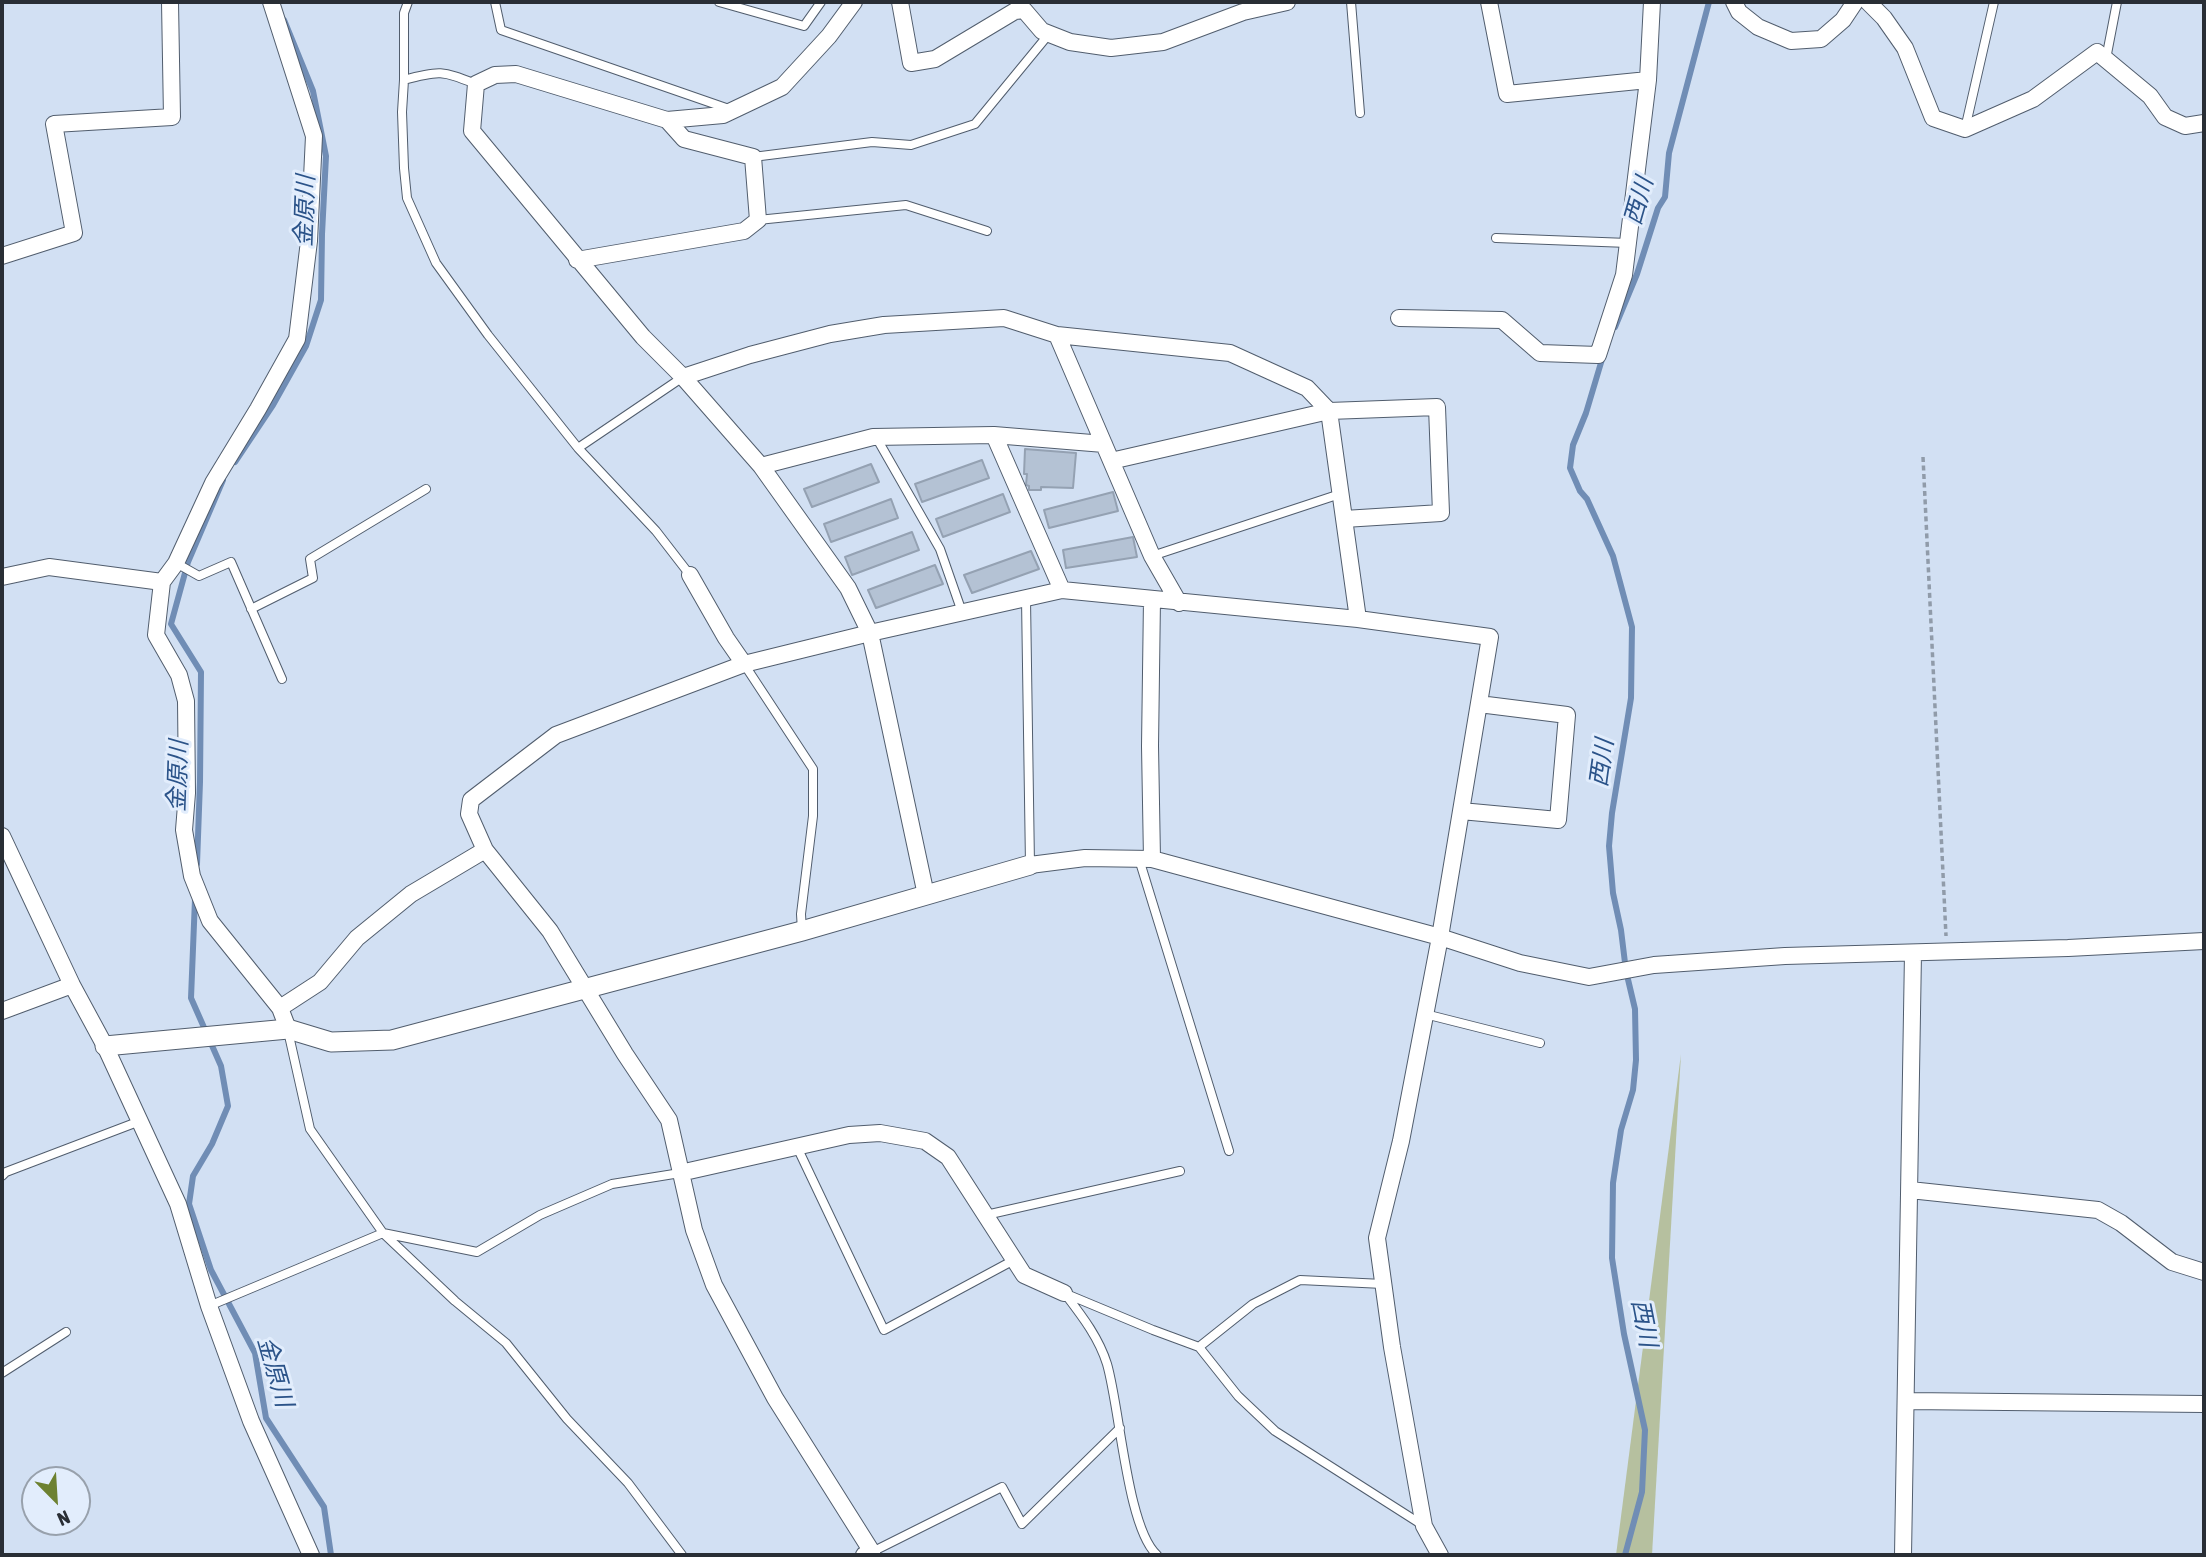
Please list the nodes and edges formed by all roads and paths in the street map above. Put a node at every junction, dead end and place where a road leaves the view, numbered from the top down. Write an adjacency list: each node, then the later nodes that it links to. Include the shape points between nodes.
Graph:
1 (170, 2): 34 (street, via 172,117 54,124 74,233)
2 (271, 2): 51 (street, via 314,136 309,241 297,339 213,483)
3 (408, 2): 21 (lane)
4 (495, 2): 24 (lane, via 501,30)
5 (719, 2): 6 (lane, via 804,26)
6 (821, 2)
7 (854, 2): 24 (street, via 782,87)
8 (901, 2): 18 (street, via 911,63 934,59)
9 (1287, 2): 19 (street, via 1150,43 1111,48)
10 (1352, 2): 25 (lane)
11 (1489, 2): 22 (street, via 1507,94)
12 (1652, 2): 22 (street)
13 (1734, 2): 14 (street, via 1758,27 1791,41 1821,39)
14 (1855, 2)
15 (1868, 2): 28 (street, via 1905,48 1933,118)
16 (1994, 2): 28 (lane)
17 (2116, 2): 20 (lane)
18 (1014, 6): 19 (street)
19 (1049, 34): 29 (lane, via 975,124 911,145 872,142)
20 (2106, 59): 27 (street, via 2150,96 2165,117 2185,126); 28 (street, via 2097,52 2033,99)
21 (404, 80): 23 (lane, via 433,72); 43 (lane, via 407,198 436,263)
22 (1648, 80): 33 (street)
23 (476, 84): 26 (street, via 495,75 516,74); 35 (street, via 472,131)
24 (732, 110): 26 (street, via 723,115)
25 (1360, 113)
26 (667, 120): 29 (street, via 684,139)
27 (2204, 123)
28 (1965, 129)
29 (753, 157): 30 (street)
30 (758, 220): 31 (lane, via 906,205); 35 (street, via 744,231)
31 (988, 231)
32 (1496, 238): 33 (lane)
33 (1628, 243): 36 (street, via 1624,275 1598,355 1540,353 1502,320)
34 (2, 256)
35 (577, 260): 38 (street)
36 (1399, 318)
37 (1057, 335): 38 (street, via 1004,318 884,325 830,334); 39 (street, via 1230,353 1307,387); 42 (street)
38 (683, 377): 43 (lane); 46 (street)
39 (1329, 411): 45 (street); 48 (street); 49 (street, via 1437,407 1441,513)
40 (993, 435): 41 (street); 42 (street); 55 (street)
41 (876, 437): 46 (street); 60 (lane, via 940,549)
42 (1104, 444): 45 (street)
43 (578, 448): 52 (lane, via 656,531)
44 (1923, 457): 75 (path)
45 (1111, 461): 50 (street)
46 (761, 466): 62 (street, via 848,588)
47 (426, 489): 59 (lane, via 310,559 313,578)
48 (1340, 494): 49 (street); 50 (lane)
49 (1344, 519): 61 (street)
50 (1152, 556): 58 (street)
51 (176, 563): 54 (street); 59 (lane, via 199,576 231,562)
52 (690, 575): 63 (street)
53 (2, 578): 54 (street, via 49,567)
54 (162, 582): 79 (street, via 156,635 179,676 186,701 184,830 192,876 210,921)
55 (1062, 590): 56 (street); 57 (street)
56 (1026, 599): 60 (street); 70 (lane)
57 (1152, 599): 58 (street); 69 (street)
58 (1179, 603): 61 (street)
59 (251, 609): 64 (lane)
60 (962, 612): 62 (street)
61 (1358, 619): 65 (street, via 1490,637)
62 (870, 633): 63 (street); 71 (street)
63 (744, 664): 68 (street, via 556,735 471,800 468,814); 72 (lane, via 813,769)
64 (282, 679)
65 (1479, 704): 66 (street); 66 (street, via 1567,715 1558,820)
66 (1461, 811): 73 (street)
67 (2, 836): 77 (street)
68 (485, 850): 78 (street, via 550,931); 79 (street, via 411,894 357,938 320,982)
69 (1145, 858): 70 (street, via 1085,858); 73 (street); 87 (lane)
70 (1030, 865): 71 (street)
71 (926, 895): 72 (street)
72 (802, 931): 78 (street)
73 (1440, 937): 76 (street, via 1520,963 1589,976 1654,965); 81 (street)
74 (2204, 941): 75 (street)
75 (1947, 952): 76 (street)
76 (1913, 953): 91 (street)
77 (72, 985): 80 (street); 84 (street)
78 (585, 989): 82 (street, via 392,1040 331,1042); 89 (street, via 669,1120)
79 (280, 1008): 82 (street)
80 (2, 1011)
81 (1425, 1014): 83 (lane); 96 (street, via 1377,1238)
82 (288, 1028): 84 (street); 93 (lane, via 310,1129)
83 (1540, 1043)
84 (105, 1046): 85 (street)
85 (140, 1121): 90 (lane); 98 (street, via 178,1204)
86 (797, 1147): 89 (street); 92 (street, via 880,1133 925,1141 948,1157); 94 (lane, via 884,1330)
87 (1229, 1151)
88 (1180, 1171): 92 (lane)
89 (680, 1173): 93 (lane, via 612,1184 540,1215 477,1252); 106 (street, via 714,1285)
90 (2, 1176)
91 (1910, 1190): 95 (street, via 2098,1210 2172,1262); 102 (street)
92 (986, 1215): 94 (street)
93 (383, 1233): 98 (lane); 108 (lane, via 506,1343 567,1419 628,1483)
94 (1014, 1259): 97 (street, via 1024,1275)
95 (2204, 1272)
96 (1383, 1284): 100 (lane, via 1300,1280 1253,1304); 105 (street)
97 (1064, 1293): 100 (lane); 104 (lane, via 1088,1324 1107,1364)
98 (209, 1306): 107 (street, via 251,1421)
99 (66, 1332): 101 (lane)
100 (1199, 1347): 105 (lane, via 1238,1396 1275,1431)
101 (2, 1373)
102 (1907, 1401): 103 (street); 111 (street)
103 (2204, 1404)
104 (1120, 1428): 106 (lane, via 1022,1524 1002,1487); 109 (lane, via 1138,1518 1148,1548)
105 (1424, 1526): 110 (street)
106 (868, 1553)
107 (311, 1555)
108 (682, 1555)
109 (1157, 1555)
110 (1440, 1555)
111 (1903, 1555)

